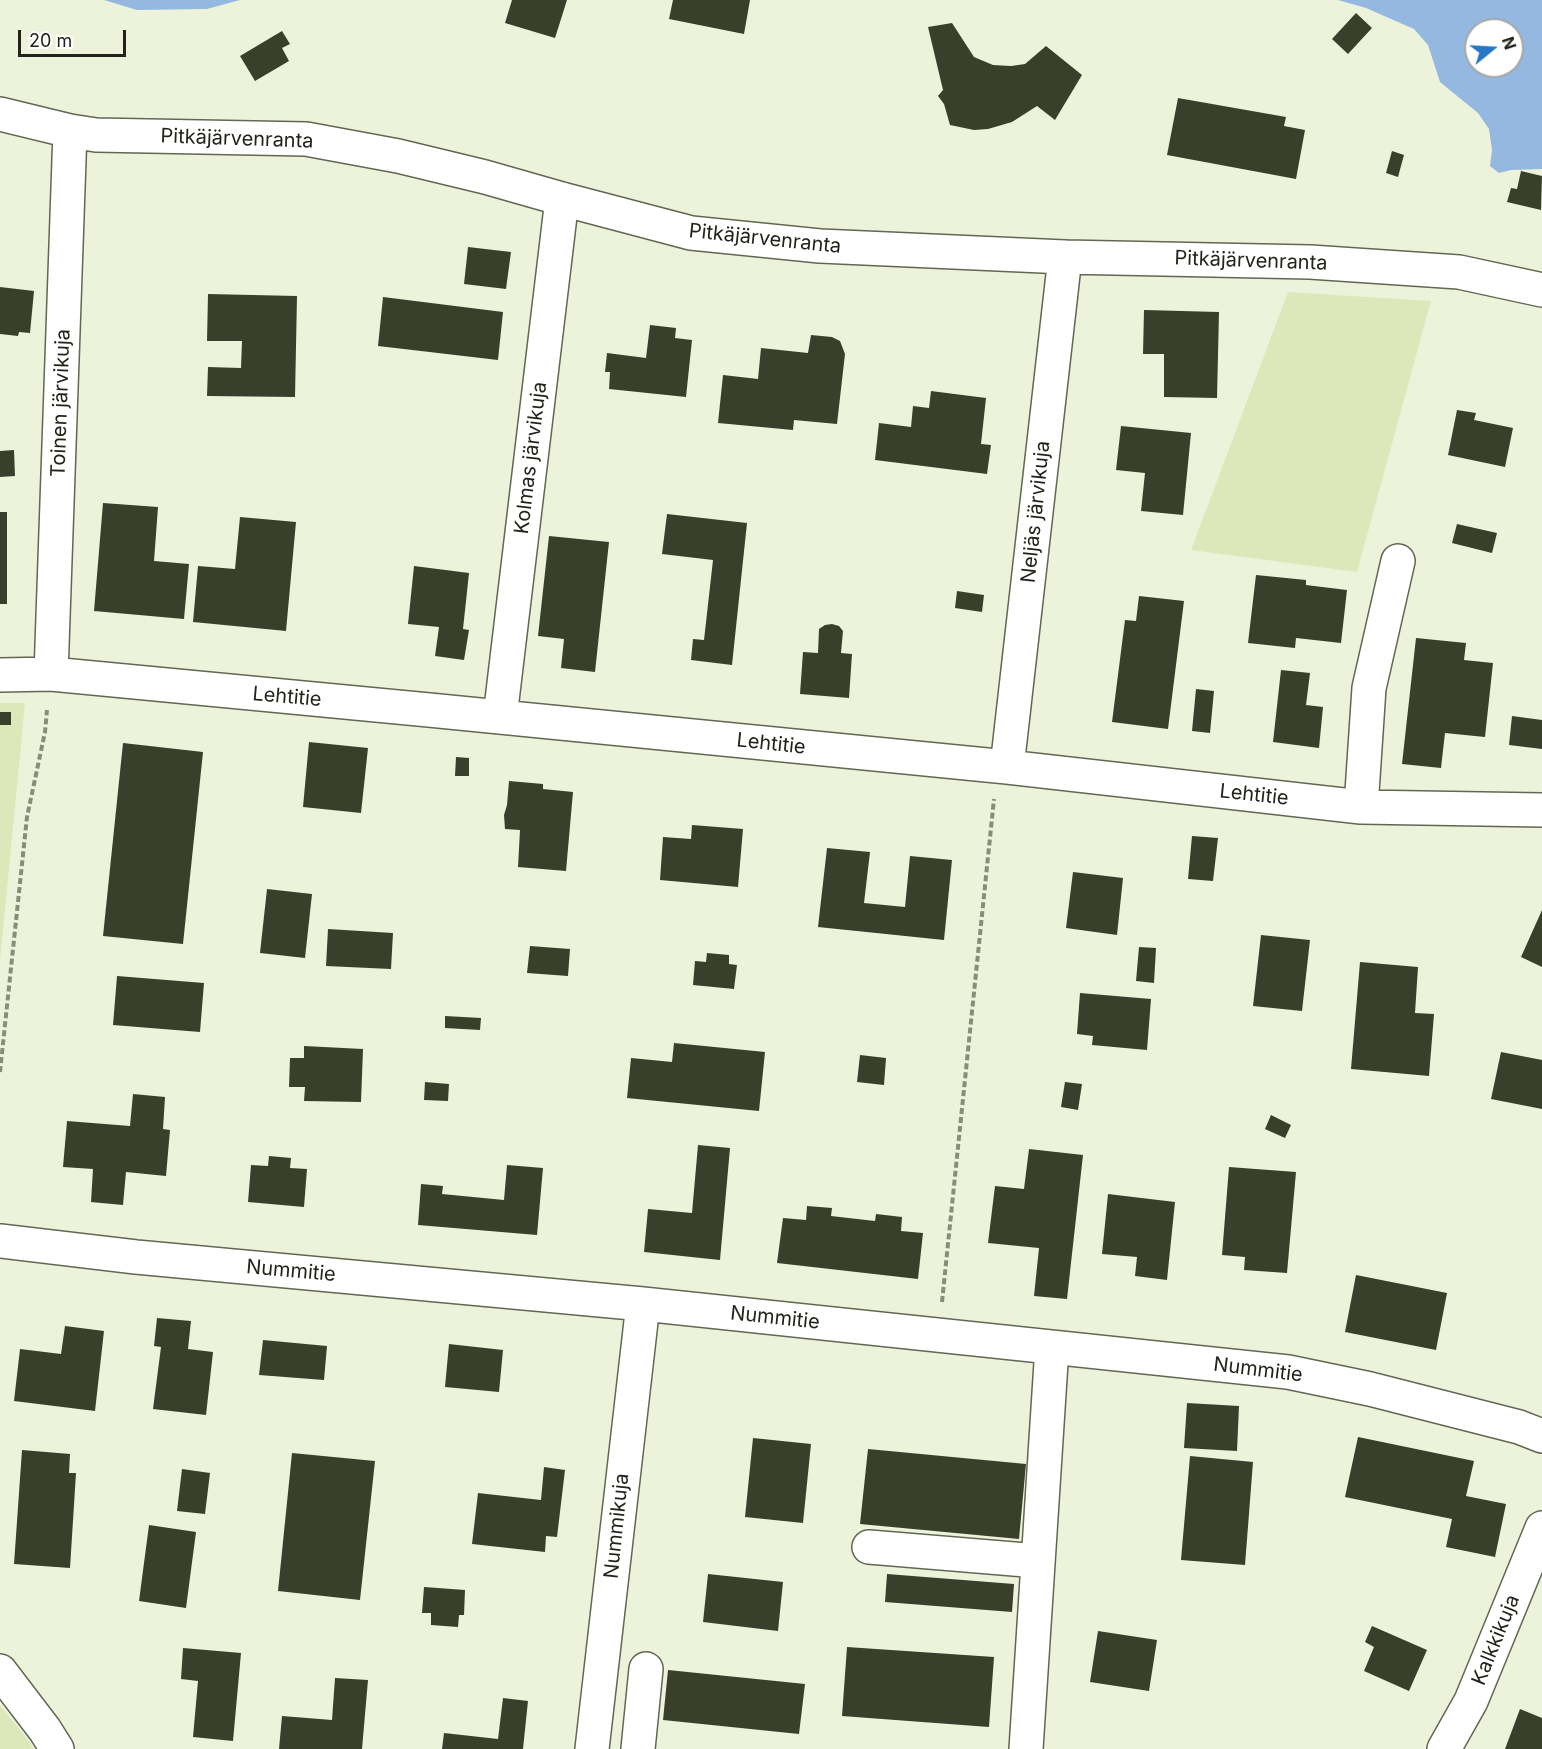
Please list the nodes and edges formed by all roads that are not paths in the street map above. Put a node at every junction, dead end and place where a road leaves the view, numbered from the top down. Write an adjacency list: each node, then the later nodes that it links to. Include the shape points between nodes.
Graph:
1 (0, 114): 2 (street, Pitkäjärvenranta)
2 (70, 131): 3 (street, Pitkäjärvenranta, via 96,135 306,139 398,156); 7 (street, Toinen järvikuja)
3 (562, 200): 4 (street, Pitkäjärvenranta, via 691,233 820,246); 9 (street, Kolmas järvikuja)
4 (1065, 257): 5 (street, Pitkäjärvenranta, via 1310,262 1459,272); 10 (street, Neljäs järvikuja)
5 (1542, 290)
6 (1398, 561): 11 (street, via 1369,688)
7 (51, 674): 8 (street, Lehtitie); 9 (street, Lehtitie)
8 (0, 675)
9 (500, 717): 10 (street, Lehtitie)
10 (1003, 766): 11 (street, Lehtitie)
11 (1361, 807): 12 (street, Lehtitie)
12 (1542, 810)
13 (0, 1241): 14 (street, Nummitie)
14 (643, 1304): 15 (street, Nummitie); 23 (street, Nummikuja)
15 (1052, 1347): 16 (street, Nummitie, via 1288,1372 1382,1392); 19 (street)
16 (1542, 1436)
17 (1542, 1528): 26 (street, Kalkkikuja, via 1471,1701)
18 (869, 1547): 19 (street)
19 (1038, 1561): 25 (street)
20 (646, 1669): 24 (street)
21 (0, 1671): 22 (street)
22 (57, 1749)
23 (592, 1749)
24 (638, 1749)
25 (1026, 1749)
26 (1444, 1749)

